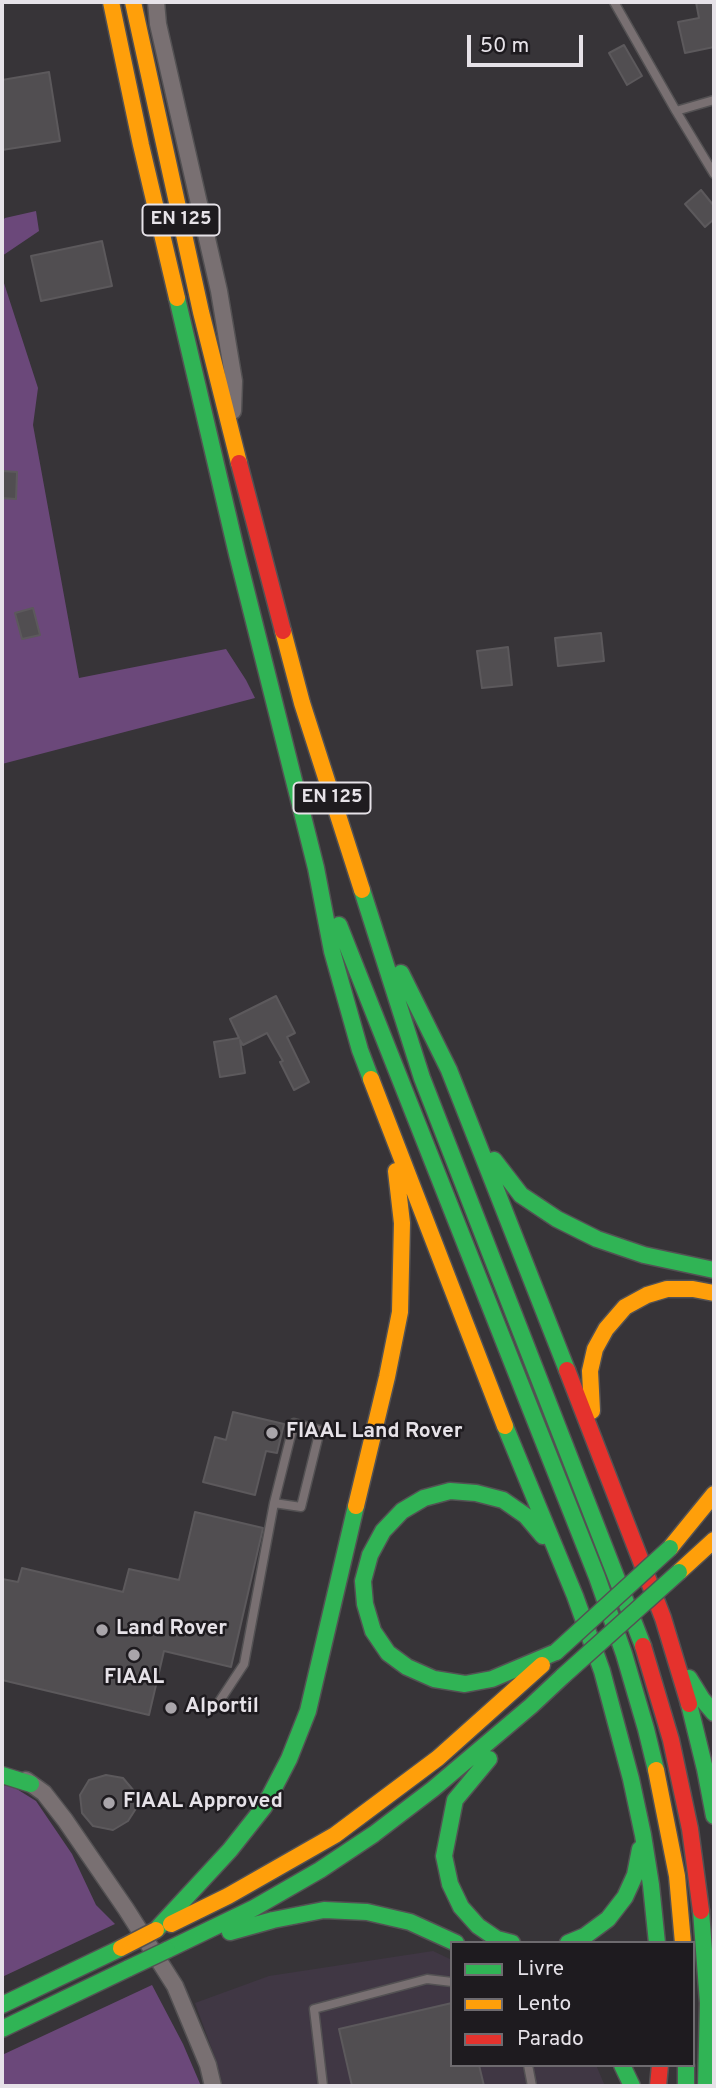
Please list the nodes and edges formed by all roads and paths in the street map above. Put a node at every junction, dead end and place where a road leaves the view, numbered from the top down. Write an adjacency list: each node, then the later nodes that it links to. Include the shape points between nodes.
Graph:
1 (111, 2): 9 (main road, EN 125, via 237,554)
2 (133, 2): 8 (main road, EN 125)
3 (156, 2): 8 (street, via 219,291 234,381)
4 (614, 2): 6 (lane)
5 (714, 100): 6 (lane)
6 (676, 111): 7 (lane)
7 (714, 174)
8 (232, 438): 10 (main road, EN 125, via 302,703)
9 (316, 868): 12 (main road, via 347,1007); 39 (main road, via 620,1642 665,1810)
10 (362, 893): 11 (main road); 54 (main road, via 422,1078 641,1640 671,1740 701,1910 708,2003)
11 (449, 1070): 13 (main road, via 496,1165 521,1195 597,1239); 15 (main road)
12 (383, 1111): 23 (main road); 34 (main road, via 393,1149 402,1223 400,1312 308,1711 264,1807)
13 (714, 1270)
14 (714, 1293): 15 (main road, via 667,1289 646,1295 625,1307 606,1329 590,1371 593,1419)
15 (603, 1460): 24 (main road)
16 (714, 1494): 20 (main road)
17 (274, 1503): 17 (lane, via 294,1423 320,1430 301,1507); 26 (lane, via 244,1664)
18 (714, 1508): 20 (main road)
19 (714, 1540): 22 (main road)
20 (670, 1548): 25 (main road, bridge)
21 (714, 1559): 22 (main road)
22 (679, 1572): 27 (main road, bridge)
23 (576, 1596): 25 (main road, via 542,1532 503,1500 476,1493 450,1491 424,1498 402,1511 383,1531 370,1555 363,1581 373,1631 388,1653 407,1667 434,1679 465,1684 492,1679); 32 (main road, via 602,1671)
24 (663, 1618): 28 (main road, via 690,1679); 33 (main road)
25 (556, 1652): 34 (main road, via 438,1758 335,1835 228,1896)
26 (217, 1705)
27 (531, 1706): 36 (main road, via 455,1800 444,1856 461,1907 478,1926); 40 (main road, via 374,1834 276,1895)
28 (714, 1713)
29 (2, 1763): 31 (street)
30 (2, 1774): 31 (main road)
31 (32, 1784): 48 (street, via 44,1793 99,1869 174,1986)
32 (638, 1809): 37 (main road, via 640,1851 625,1897 608,1919); 38 (main road)
33 (714, 1816)
34 (156, 1930): 42 (main road, bridge)
35 (452, 1941): 40 (main road, via 410,1922 367,1912 324,1910)
36 (504, 1941)
37 (573, 1941)
38 (657, 1941)
39 (683, 1941)
40 (172, 1948): 43 (main road, bridge)
41 (450, 1982): 49 (lane, via 427,1979 314,2009)
42 (2, 2005)
43 (2, 2029)
44 (528, 2067): 50 (lane)
45 (623, 2067): 51 (main road)
46 (660, 2067): 52 (main road)
47 (687, 2067): 53 (main road)
48 (213, 2086)
49 (323, 2086)
50 (532, 2086)
51 (632, 2086)
52 (658, 2086)
53 (686, 2086)
54 (706, 2086)

